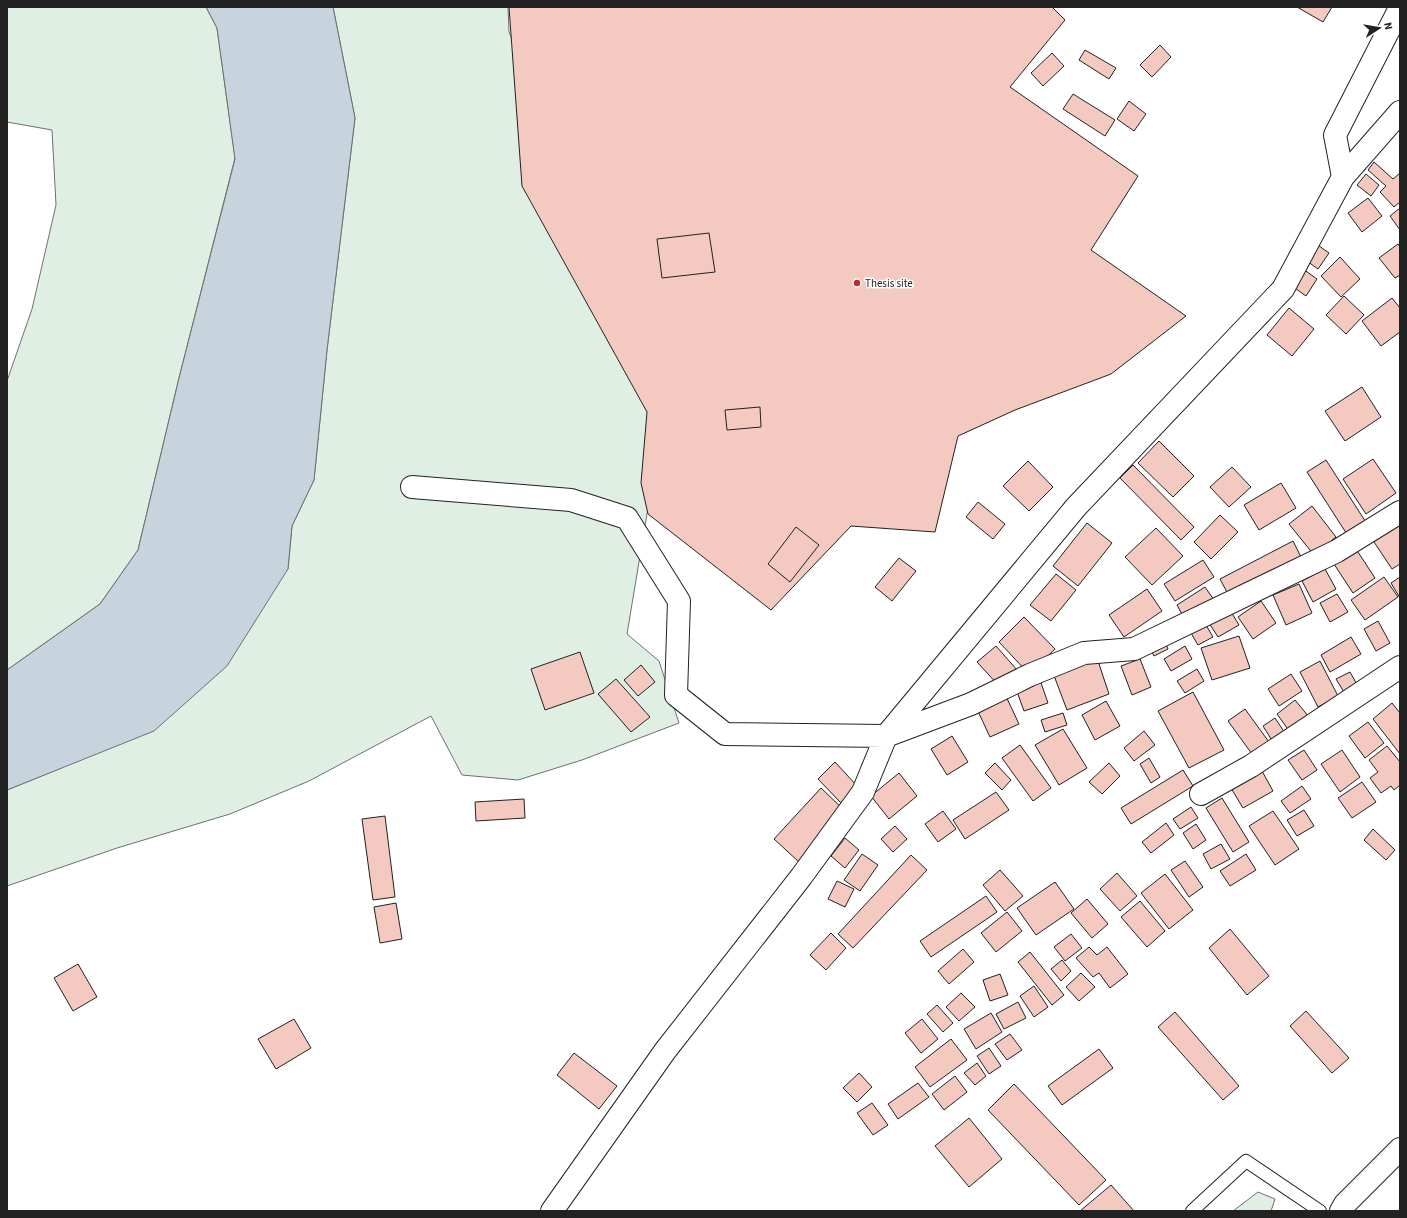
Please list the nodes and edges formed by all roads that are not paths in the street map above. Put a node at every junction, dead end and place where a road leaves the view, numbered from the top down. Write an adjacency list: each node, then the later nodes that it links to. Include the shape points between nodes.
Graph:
1 (1400, 8): 3 (main road, via 1335,135)
2 (1400, 112): 3 (main road)
3 (1343, 177): 7 (main road, via 1283,289 1076,507)
4 (412, 487): 7 (main road, via 571,500 627,518 679,601 676,695 725,734)
5 (1400, 512): 7 (main road, via 1337,551 1134,649 1084,653 1030,675 971,704)
6 (1400, 667): 8 (main road, via 1251,766)
7 (886, 736): 10 (main road, via 863,792 801,877 665,1051)
8 (1201, 794)
9 (1400, 1149): 13 (main road)
10 (552, 1211)
11 (1192, 1211): 12 (lane, via 1246,1161)
12 (1320, 1211)
13 (1341, 1211)

